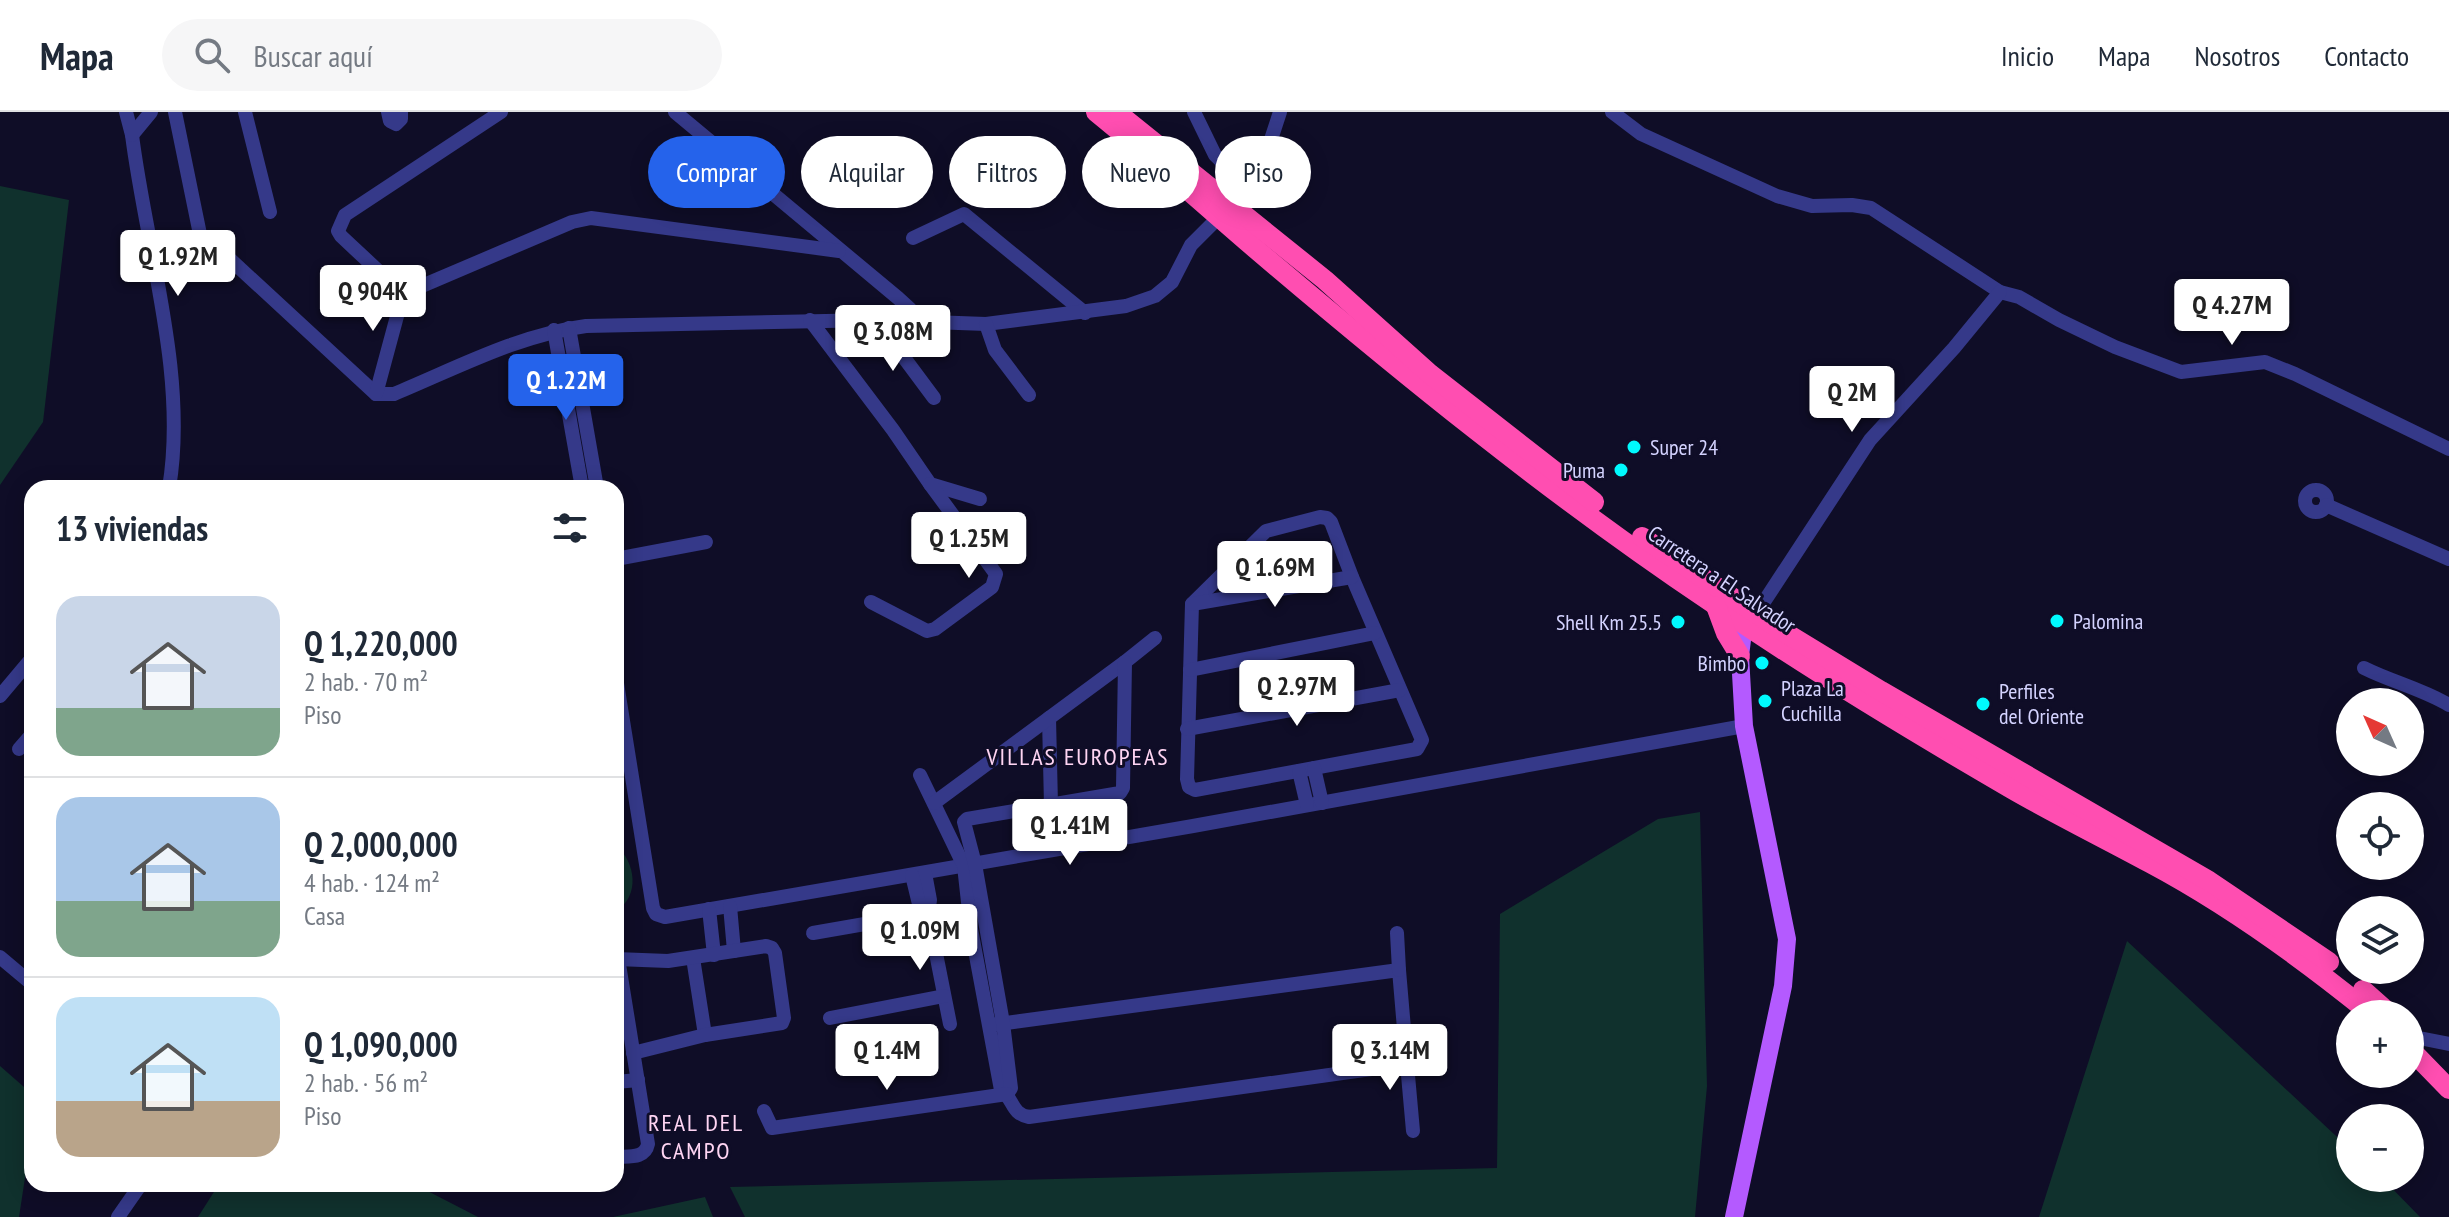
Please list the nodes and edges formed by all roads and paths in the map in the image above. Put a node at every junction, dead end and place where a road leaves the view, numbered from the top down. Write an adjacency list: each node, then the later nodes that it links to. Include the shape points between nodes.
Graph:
1 (126, 112): 14 (street)
2 (151, 112): 14 (street)
3 (175, 112): 23 (street)
4 (245, 112): 19 (street)
5 (388, 112): 6 (street, via 396,124)
6 (401, 112)
7 (501, 112): 28 (street, via 339,224 341,236)
8 (675, 112): 24 (street)
9 (1096, 112): 20 (highway, Carretera a El Salvador)
10 (1116, 112): 18 (highway, Carretera a El Salvador)
11 (1194, 112): 16 (street)
12 (1280, 112): 15 (street)
13 (1612, 112): 27 (street, via 1641,134 1777,196 1812,206 1871,208)
14 (132, 135): 25 (street)
15 (1272, 136)
16 (1215, 155)
17 (1242, 208): 18 (street)
18 (1240, 211): 26 (highway, Carretera a El Salvador)
19 (270, 212)
20 (1219, 217): 22 (highway, Carretera a El Salvador); 29 (street, via 1191,245 1172,282 1155,296)
21 (913, 238): 29 (street, via 964,214)
22 (1250, 244): 26 (highway, via 1274,256 1325,298); 52 (highway, Carretera a El Salvador, via 1547,485)
23 (203, 249): 25 (street); 36 (street, via 219,249)
24 (839, 251): 28 (street, via 591,218); 32 (street, via 904,303)
25 (155, 276): 40 (street, via 169,358)
26 (1330, 286): 53 (highway, Carretera a El Salvador, via 1430,374)
27 (2000, 292): 39 (street, via 2181,372 2265,362); 53 (street, via 1870,440)
28 (403, 294): 36 (street)
29 (1085, 313): 33 (street)
30 (810, 320): 31 (street); 34 (street); 43 (street)
31 (876, 320): 32 (street); 38 (street)
32 (917, 321): 33 (street)
33 (986, 324): 37 (street, via 995,350)
34 (569, 328): 35 (street); 42 (street)
35 (554, 330): 36 (street, via 394,394); 41 (street)
36 (376, 394)
37 (1029, 395)
38 (934, 398)
39 (2449, 449)
40 (170, 480)
41 (581, 480)
42 (596, 480)
43 (930, 484): 44 (street); 50 (street, via 996,580 927,631)
44 (980, 499)
45 (2326, 505): 48 (street)
46 (706, 542): 47 (street)
47 (624, 557)
48 (2449, 559)
49 (1352, 577): 51 (street); 51 (street, via 1331,522 1320,517 1266,531); 54 (street)
50 (871, 602)
51 (1192, 604): 60 (street)
52 (1716, 606): 53 (highway, Carretera a El Salvador); 56 (highway)
53 (1752, 623): 56 (highway); 68 (highway, Carretera a El Salvador); 71 (highway, Carretera a El Salvador)
54 (1375, 633): 60 (street); 61 (street)
55 (1155, 638): 57 (street)
56 (1740, 653): 65 (main road)
57 (1125, 662): 64 (street); 77 (street, via 1122,791)
58 (24, 668): 62 (street)
59 (2364, 668): 63 (street)
60 (1190, 670): 67 (street)
61 (1400, 690): 67 (street); 72 (street, via 1422,740 1417,749)
62 (0, 696)
63 (2449, 705)
64 (1049, 718): 75 (street); 77 (street)
65 (1744, 726): 76 (street); 118 (main road, via 1787,939 1783,986)
66 (624, 727): 83 (street, via 653,908 665,917)
67 (1187, 729): 73 (street, via 1187,779 1195,790)
68 (1935, 743): 71 (highway, via 2001,774); 95 (highway, Carretera a El Salvador, via 2212,900)
69 (24, 744): 70 (street)
70 (19, 749)
71 (2008, 764): 96 (highway, Carretera a El Salvador, via 2264,916)
72 (1314, 768): 73 (street); 76 (street)
73 (1299, 771): 78 (street)
74 (920, 775): 75 (street)
75 (934, 803): 79 (street)
76 (1322, 803): 78 (street)
77 (1051, 805): 79 (street, via 967,819)
78 (1307, 805): 80 (street)
79 (959, 835): 80 (street)
80 (969, 865): 81 (street); 99 (street, via 971,929 985,958)
81 (919, 874): 82 (street); 84 (street, via 919,904)
82 (730, 906): 83 (street); 87 (street)
83 (709, 909): 88 (street)
84 (928, 913): 85 (street); 94 (street)
85 (813, 933)
86 (1397, 933): 92 (street)
87 (734, 951): 88 (street); 101 (street, via 772,948 784,1020)
88 (714, 955): 90 (street)
89 (0, 957): 93 (street)
90 (693, 958): 91 (street); 101 (street)
91 (624, 960)
92 (1399, 970): 99 (street); 107 (street)
93 (24, 977)
94 (944, 996): 97 (street); 98 (street)
95 (2354, 1000)
96 (2374, 1000)
97 (830, 1018)
98 (950, 1024)
99 (997, 1024): 112 (street, via 1001,1090)
100 (624, 1035): 105 (street)
101 (705, 1035): 105 (street)
102 (2424, 1041): 103 (street)
103 (2449, 1044)
104 (2424, 1051): 108 (highway)
105 (633, 1053): 109 (street)
106 (2424, 1057): 111 (highway)
107 (1407, 1064): 112 (street, via 1029,1117 1017,1113); 114 (street)
108 (2449, 1071)
109 (638, 1080): 110 (street); 115 (street, via 648,1147 642,1155)
110 (624, 1081)
111 (2449, 1089)
112 (1007, 1094): 113 (street, via 786,1118 772,1128)
113 (764, 1111)
114 (1413, 1131)
115 (624, 1156)
116 (134, 1192): 117 (street)
117 (118, 1217)
118 (1734, 1217)

